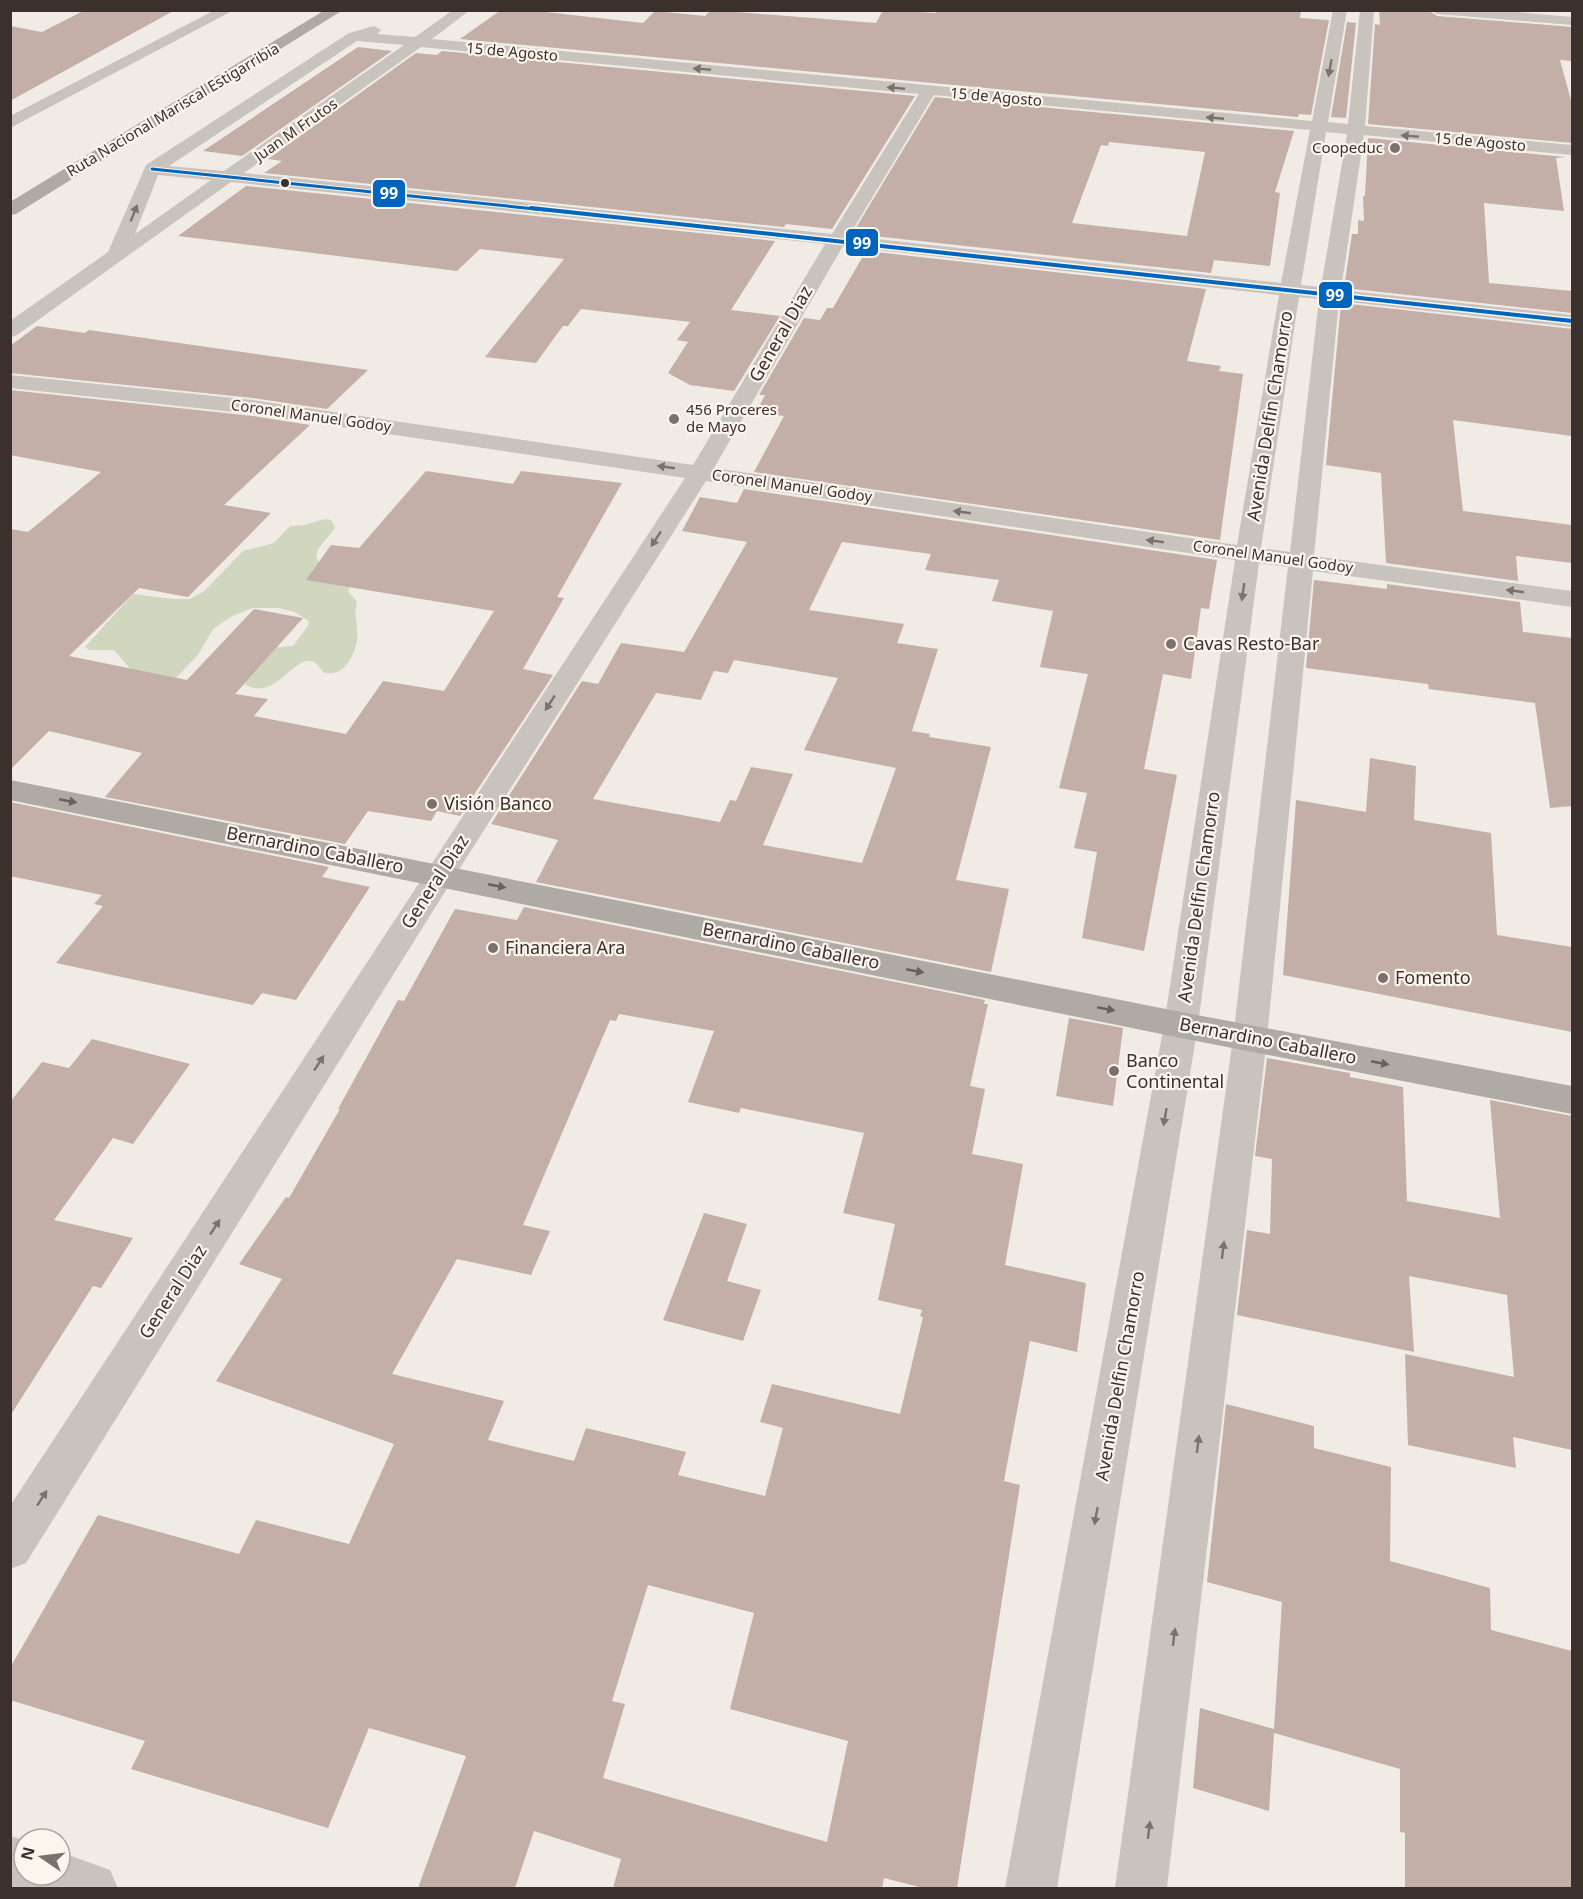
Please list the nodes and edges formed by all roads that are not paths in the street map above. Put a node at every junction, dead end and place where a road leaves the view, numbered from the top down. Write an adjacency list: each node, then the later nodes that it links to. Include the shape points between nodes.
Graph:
1 (227, 10): 13 (street)
2 (316, 10): 19 (highway, Ruta Nacional Mariscal Estigarribia)
3 (336, 10): 20 (highway, Ruta Nacional Mariscal Estigarribia)
4 (463, 10): 11 (street, Juan M Frutos)
5 (1340, 10): 14 (street, Avenida Delfin Chamorro, one-way to 14)
6 (1367, 10): 15 (street)
7 (1437, 10): 8 (street)
8 (1572, 21)
9 (399, 23): 10 (street)
10 (354, 36): 11 (street, 15 de Agosto); 17 (street)
11 (420, 43): 12 (street, 15 de Agosto, one-way to 11); 18 (street, Juan M Frutos)
12 (929, 91): 14 (street, 15 de Agosto, one-way to 12); 21 (street, General Diaz)
13 (10, 123)
14 (1319, 127): 15 (street, 15 de Agosto); 23 (street, Avenida Delfin Chamorro)
15 (1356, 131): 16 (street, 15 de Agosto, one-way to 15); 24 (street)
16 (1572, 150)
17 (152, 169): 18 (street); 22 (street, one-way to 17)
18 (230, 177): 21 (street); 22 (street, Juan M Frutos)
19 (10, 198)
20 (10, 210)
21 (837, 240): 23 (street); 28 (street, General Diaz)
22 (116, 257): 26 (street, Juan M Frutos)
23 (1290, 290): 24 (street); 29 (street, Avenida Delfin Chamorro)
24 (1330, 294): 25 (street); 30 (street)
25 (1572, 321)
26 (10, 331)
27 (10, 381): 28 (street, Coronel Manuel Godoy, one-way to 27, via 253,407)
28 (699, 472): 29 (street, Coronel Manuel Godoy, one-way to 28); 33 (street, General Diaz, one-way to 33)
29 (1248, 554): 30 (street, Coronel Manuel Godoy); 34 (street, Avenida Delfin Chamorro, one-way to 34)
30 (1301, 561): 31 (street, Coronel Manuel Godoy, one-way to 30); 35 (street)
31 (1572, 599)
32 (10, 790): 33 (highway, Bernardino Caballero, one-way to 33)
33 (440, 874): 34 (highway, Bernardino Caballero, one-way to 34); 37 (street, General Diaz, one-way to 33)
34 (1181, 1025): 35 (highway, Bernardino Caballero); 40 (street, Avenida Delfin Chamorro, one-way to 40)
35 (1250, 1038): 36 (highway, Bernardino Caballero, one-way to 36); 41 (street, one-way to 35)
36 (1572, 1100)
37 (10, 1547)
38 (72, 1882): 39 (street)
39 (92, 1888)
40 (1031, 1888)
41 (1141, 1888)

